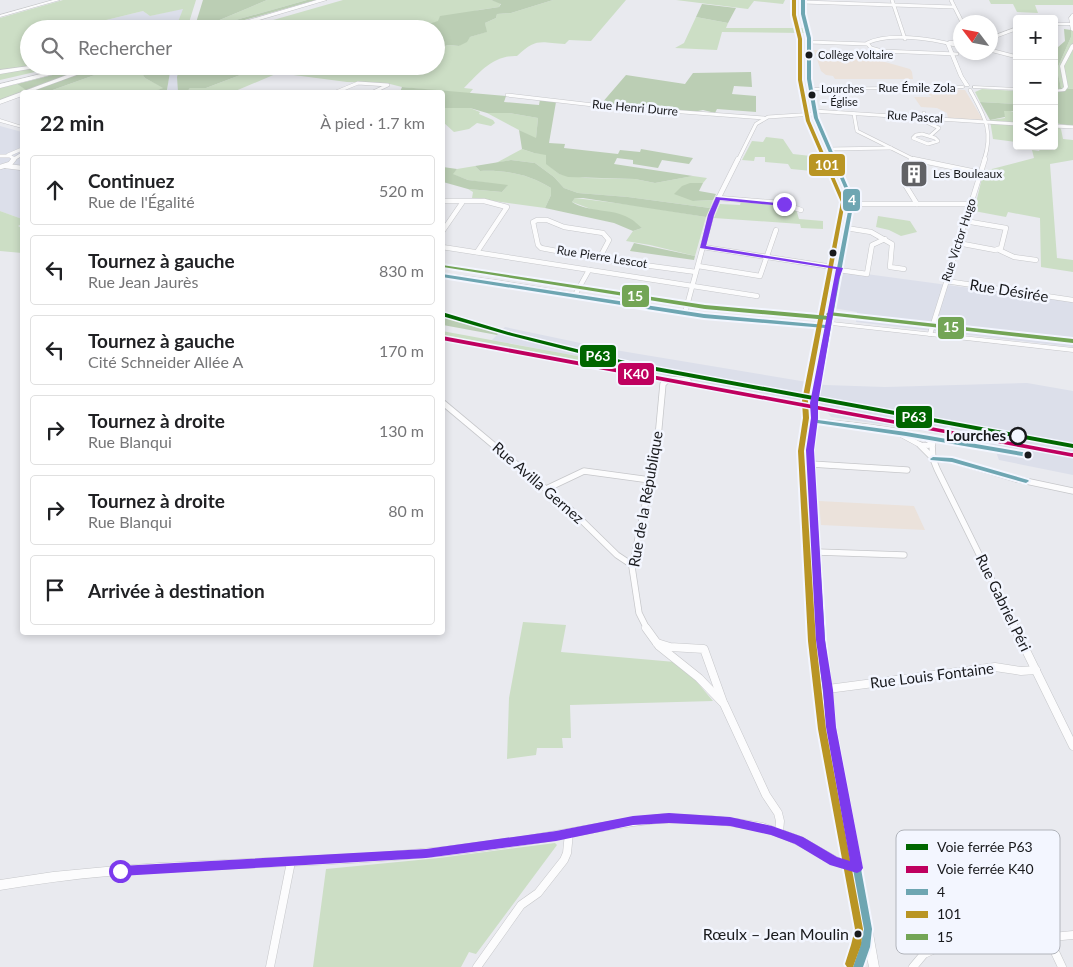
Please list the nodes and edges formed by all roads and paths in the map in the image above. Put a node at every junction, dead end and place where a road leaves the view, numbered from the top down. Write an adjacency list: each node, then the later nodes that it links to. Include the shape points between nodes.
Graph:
1 (58, 0): 10 (main road)
2 (324, 0): 12 (highway)
3 (892, 0): 7 (street)
4 (951, 0): 8 (street)
5 (332, 1): 13 (highway)
6 (803, 1): 7 (street); 19 (street)
7 (893, 5): 8 (street); 18 (street)
8 (954, 7): 9 (street)
9 (958, 15)
10 (0, 16)
11 (1073, 16): 15 (street)
12 (253, 20)
13 (265, 20)
14 (1058, 24): 15 (street)
15 (1073, 26)
16 (1013, 30): 17 (street)
17 (998, 36)
18 (905, 39): 20 (street); 22 (street, via 876,39)
19 (809, 42): 22 (street); 36 (street)
20 (949, 43): 21 (street); 24 (street)
21 (953, 43)
22 (867, 44): 26 (street, via 882,51)
23 (1073, 45): 41 (street, via 1062,66 1066,87)
24 (953, 50)
25 (998, 52): 27 (street)
26 (953, 54)
27 (1013, 56)
28 (956, 60): 35 (street)
29 (20, 69): 30 (highway)
30 (0, 72)
31 (36, 75): 34 (highway)
32 (43, 75): 34 (highway)
33 (73, 75): 38 (highway)
34 (0, 85)
35 (969, 87): 36 (street, Rue Émile Zola); 37 (street, Rue Émile Zola); 51 (street, Rue Victor Hugo)
36 (811, 89): 45 (street)
37 (1013, 89)
38 (32, 90)
39 (341, 90): 40 (street, via 358,83 388,85)
40 (377, 90)
41 (1058, 91)
42 (20, 94): 44 (highway)
43 (507, 95): 48 (street, Rue Henri Durre)
44 (0, 102)
45 (814, 112): 47 (street, Rue Pascal); 48 (street, Rue Henri Durre); 58 (street)
46 (924, 113): 49 (street)
47 (854, 114): 49 (street, Rue Pascal); 57 (street, via 856,130)
48 (764, 118): 69 (street, via 756,124)
49 (925, 118): 51 (street, Rue Pascal); 56 (street, via 927,123 939,128)
50 (0, 121): 54 (street)
51 (987, 122): 52 (street, Rue Pascal); 68 (street, Rue Victor Hugo, via 988,148)
52 (1013, 124)
53 (1058, 126): 55 (street)
54 (20, 127)
55 (1073, 127)
56 (930, 136): 56 (street, via 937,142 928,144 913,138 918,134)
57 (892, 148): 58 (street); 63 (street)
58 (828, 149): 72 (street, via 851,195)
59 (20, 150): 60 (street)
60 (5, 155): 61 (street); 64 (street, via 12,156)
61 (0, 156)
62 (20, 156): 64 (street)
63 (912, 159): 68 (street); 73 (street, via 904,183)
64 (14, 160): 65 (street); 66 (street)
65 (2, 166): 67 (street)
66 (20, 166)
67 (20, 168)
68 (981, 173): 74 (street, Rue Victor Hugo)
69 (718, 198): 75 (street, via 776,203); 83 (street)
70 (445, 201): 71 (street)
71 (462, 203): 77 (street); 85 (street, via 475,200 507,206)
72 (851, 204): 73 (street); 78 (street)
73 (917, 204): 74 (street)
74 (971, 204): 76 (street, Rue Victor Hugo)
75 (801, 210)
76 (965, 221): 81 (street, Rue Victor Hugo); 84 (street, via 1006,228)
77 (445, 228)
78 (846, 228): 80 (street, via 869,231); 92 (street)
79 (776, 230): 87 (street)
80 (885, 239): 92 (street, via 872,246 867,274); 93 (street, via 893,244 890,267)
81 (958, 244): 84 (street); 97 (street, Rue Victor Hugo)
82 (445, 247): 85 (street)
83 (702, 247): 87 (street); 90 (street)
84 (999, 250): 89 (street)
85 (477, 252): 91 (street)
86 (585, 257): 88 (street, Rue Pierre Lescot); 88 (street, Rue Pierre Lescot, via 539,246 534,222 547,220 564,227 606,234 608,242); 91 (street)
87 (766, 257): 90 (street, via 760,276); 92 (street)
88 (599, 259): 95 (street, Rue Pierre Lescot)
89 (1036, 260)
90 (698, 266): 95 (street)
91 (578, 268): 94 (street)
92 (839, 269): 103 (street)
93 (904, 269)
94 (588, 270): 98 (street); 99 (street)
95 (696, 272): 98 (street)
96 (445, 275): 99 (street)
97 (946, 280): 101 (street, Rue Désirée); 104 (street, Rue Victor Hugo)
98 (692, 287): 100 (street); 102 (street)
99 (575, 295): 102 (street)
100 (757, 296)
101 (1073, 300)
102 (686, 313): 103 (street)
103 (828, 325): 104 (street); 108 (street, via 814,403)
104 (930, 334): 105 (street)
105 (1073, 350)
106 (688, 381): 114 (street, Rue de la République, via 668,379 662,384 657,448)
107 (445, 405): 115 (street, Rue Avilla Gernez)
108 (814, 421): 109 (street, via 896,432); 112 (street)
109 (920, 441): 110 (street, via 926,447); 111 (street, Rue Gabriel Péri)
110 (932, 445): 111 (street, Rue Gabriel Péri)
111 (933, 459): 116 (street, via 956,461); 123 (street, Rue Gabriel Péri)
112 (811, 464): 113 (street); 117 (street)
113 (907, 470)
114 (650, 480): 115 (street, via 584,472); 119 (street, Rue de la République)
115 (546, 489): 119 (street, Rue Avilla Gernez, via 617,555)
116 (1073, 491)
117 (817, 552): 118 (street); 124 (street, via 820,640)
118 (904, 555)
119 (632, 564): 120 (street, Rue de la République, via 639,613)
120 (655, 642): 121 (street); 122 (street, Rue de la République)
121 (683, 648): 122 (street, via 675,652); 125 (street, via 706,651)
122 (674, 658): 125 (street, Rue de la République)
123 (1036, 670): 124 (street, Rue Louis Fontaine, via 995,667); 126 (street, Rue Gabriel Péri)
124 (828, 690): 130 (street, via 831,727)
125 (724, 704): 128 (street, Rue de la République, via 766,795 778,813)
126 (1073, 746)
127 (569, 833): 128 (street, via 633,820 677,818 730,822); 129 (street, via 426,854); 139 (street, via 564,860 538,893 521,905)
128 (779, 833): 130 (street, via 834,862)
129 (291, 862): 131 (street, via 79,874); 138 (street)
130 (857, 868): 132 (street)
131 (0, 885)
132 (868, 929): 140 (street); 141 (street)
133 (1073, 935): 134 (street)
134 (1060, 936)
135 (925, 954): 137 (street)
136 (1056, 954): 144 (street)
137 (921, 957): 142 (street); 143 (street)
138 (270, 967)
139 (478, 967)
140 (858, 967)
141 (874, 967)
142 (913, 967)
143 (918, 967)
144 (1062, 967)

